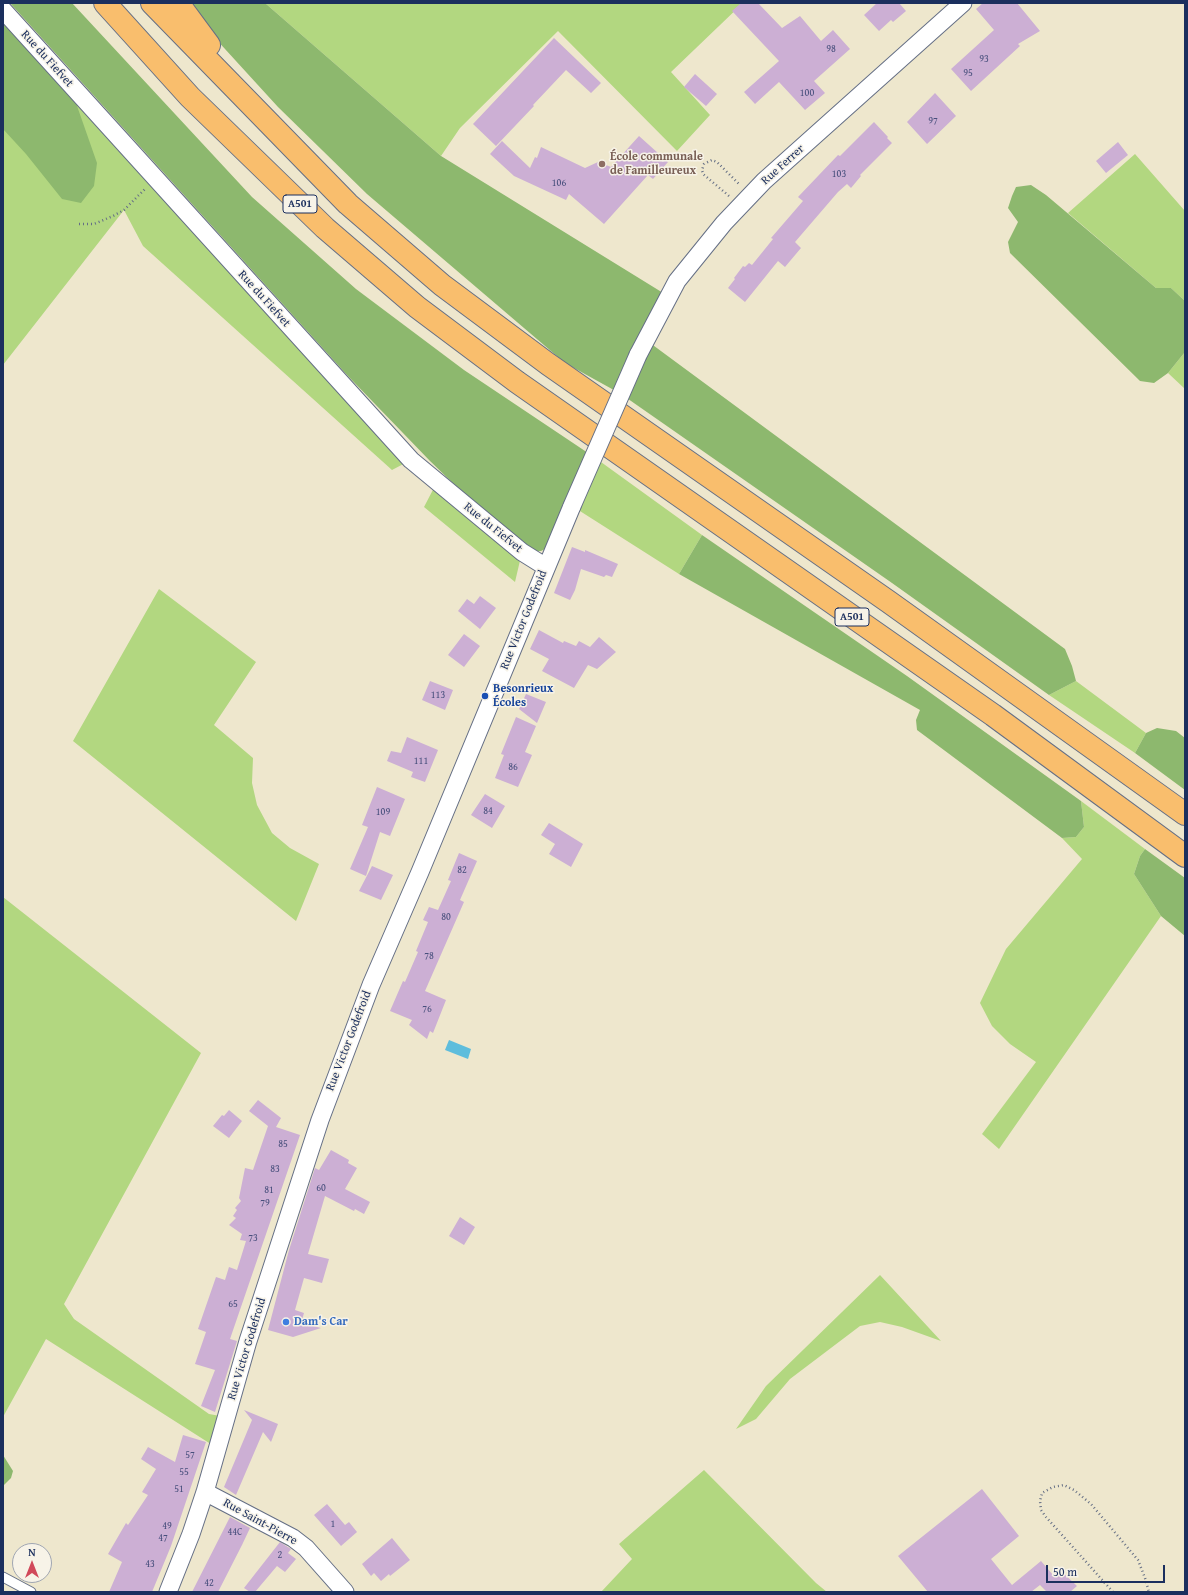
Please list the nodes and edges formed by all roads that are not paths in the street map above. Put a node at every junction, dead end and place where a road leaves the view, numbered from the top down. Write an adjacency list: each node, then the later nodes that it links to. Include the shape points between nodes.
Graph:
1 (105, 3): 10 (highway, A501, via 190,97 319,223 417,307 517,382 993,715)
2 (152, 3): 6 (highway, A501)
3 (178, 3): 6 (highway)
4 (963, 3): 7 (street, Rue Ferrer, via 756,189 724,223 677,281)
5 (3, 10): 8 (street, Rue du Fiefvet, via 411,460 522,552)
6 (292, 148): 9 (highway, A501, via 348,204 442,285 542,360)
7 (638, 356): 8 (street, Rue Victor Godefroid, bridge)
8 (546, 568): 11 (street, Rue Victor Godefroid, via 371,985 320,1120 248,1341)
9 (1185, 814)
10 (1185, 856)
11 (204, 1492): 14 (street, Rue Victor Godefroid); 15 (street, Rue Saint-Pierre, via 293,1538 306,1548)
12 (3, 1577): 13 (lane)
13 (31, 1592)
14 (168, 1592)
15 (345, 1592)

